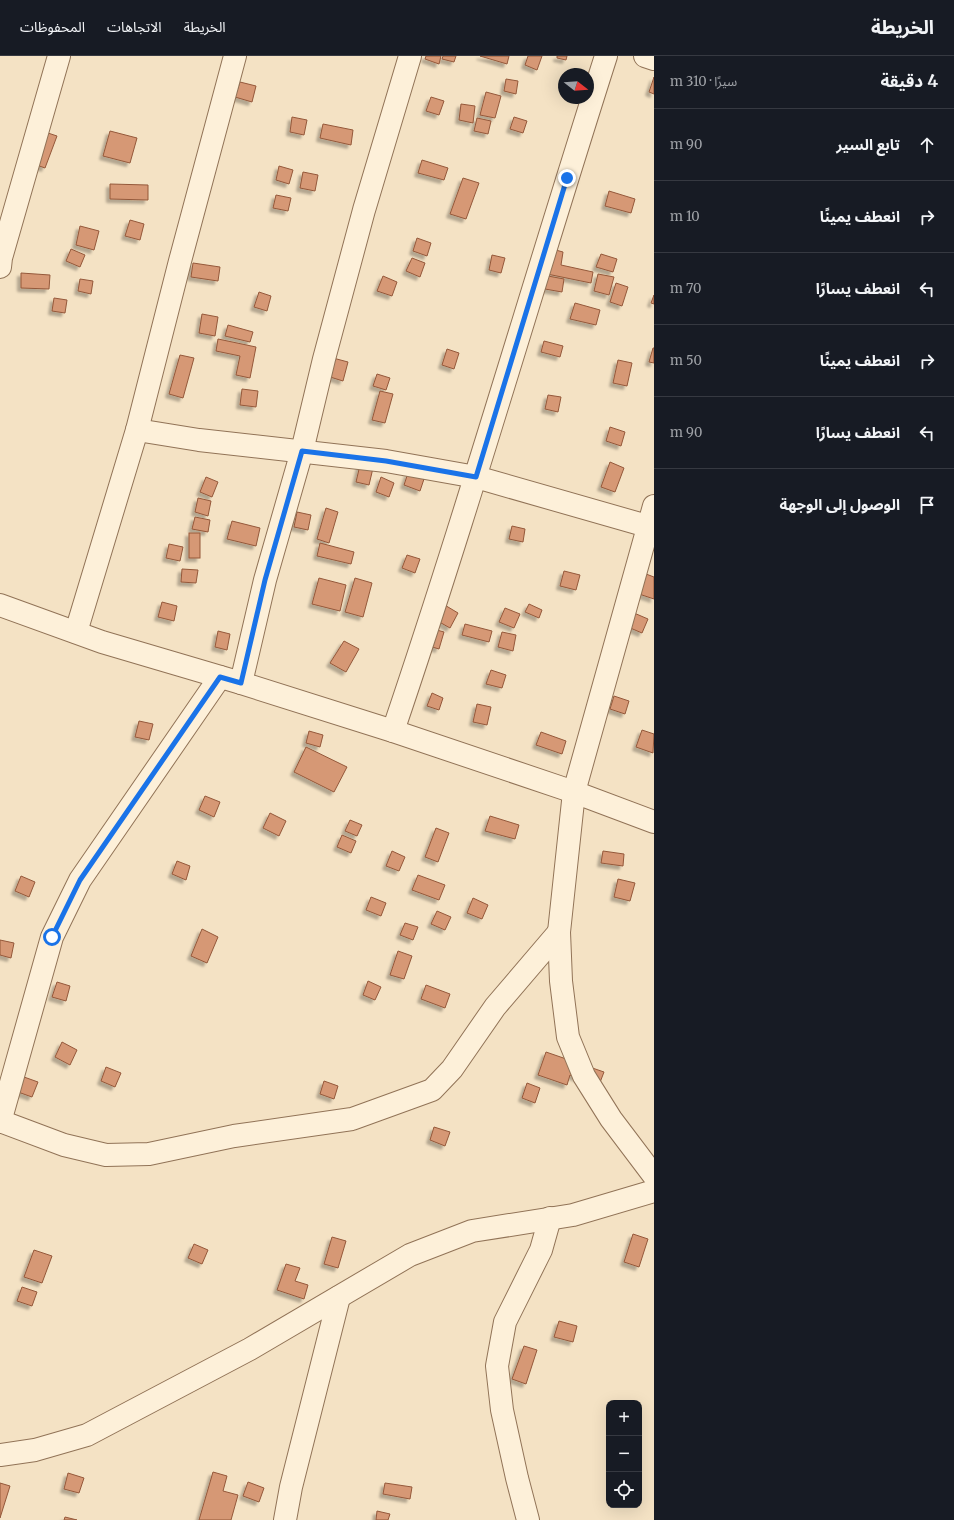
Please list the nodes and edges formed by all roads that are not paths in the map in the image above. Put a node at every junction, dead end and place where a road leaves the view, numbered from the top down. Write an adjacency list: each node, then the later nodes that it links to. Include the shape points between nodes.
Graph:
1 (59, 56): 7 (street)
2 (235, 56): 8 (street)
3 (410, 56): 9 (street, via 364,210)
4 (606, 56): 10 (street)
5 (645, 56): 6 (street)
6 (654, 59)
7 (0, 267)
8 (137, 430): 9 (street, via 199,440); 14 (street)
9 (302, 451): 10 (street, via 386,461); 16 (street, via 265,580)
10 (476, 477): 12 (street); 17 (street)
11 (654, 506): 12 (street)
12 (651, 528): 18 (street)
13 (0, 605): 14 (street)
14 (76, 632): 15 (street)
15 (220, 677): 16 (street); 21 (street, via 80,880 52,937)
16 (241, 683): 17 (street)
17 (393, 731): 18 (street)
18 (574, 792): 19 (street); 20 (street)
19 (654, 822)
20 (559, 932): 21 (street, via 495,1007 452,1069 432,1090 352,1119 234,1136 149,1154 106,1155 64,1145); 22 (street, via 561,981 568,1037 584,1076 611,1119)
21 (0, 1121)
22 (654, 1176)
23 (654, 1190): 24 (street)
24 (550, 1218): 25 (street, via 472,1231 410,1255); 28 (street, via 541,1250 505,1322 497,1366 504,1418)
25 (339, 1297): 26 (street, via 250,1349 87,1435 35,1450); 27 (street)
26 (0, 1455)
27 (285, 1520)
28 (528, 1520)

